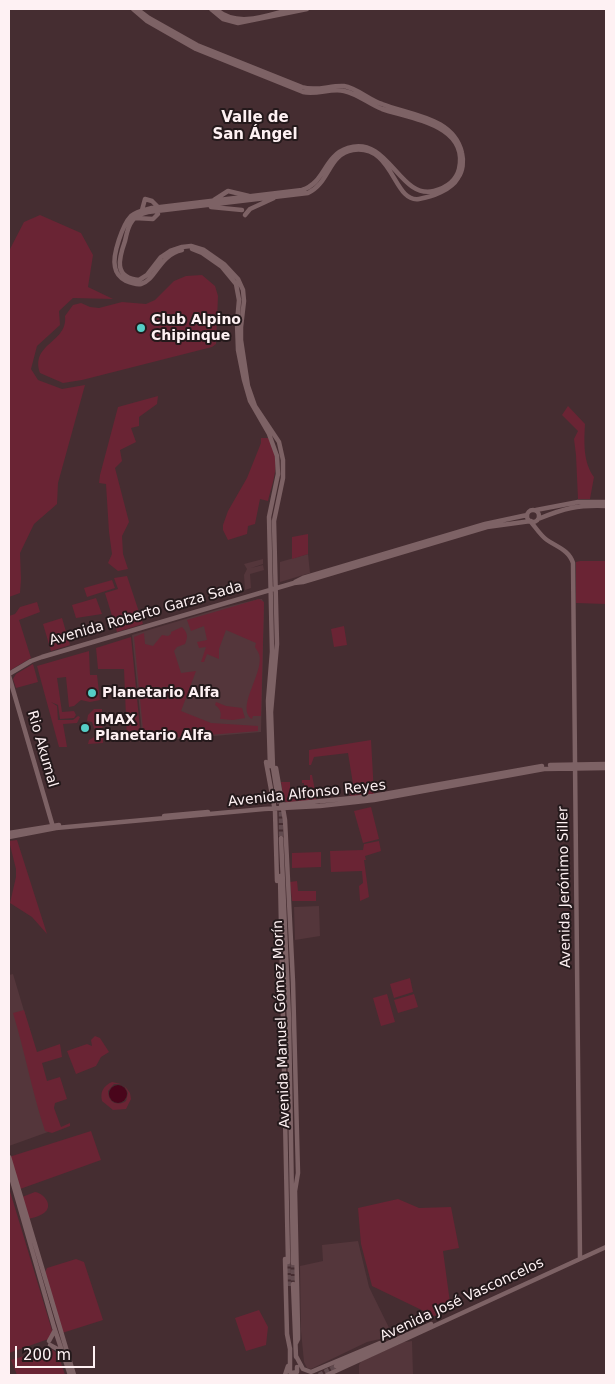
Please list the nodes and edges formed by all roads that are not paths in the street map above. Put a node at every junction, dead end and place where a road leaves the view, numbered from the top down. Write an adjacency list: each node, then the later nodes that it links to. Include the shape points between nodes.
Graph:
1 (132, 9): 7 (street, via 196,49 294,89 313,94 344,91 376,106)
2 (137, 9): 7 (street, via 204,48 302,87 344,86)
3 (213, 9): 6 (street, via 230,18)
4 (292, 9): 6 (street)
5 (307, 9): 6 (street)
6 (247, 20)
7 (414, 117): 8 (street, via 444,131 454,140 459,166 455,178 435,190 423,190); 9 (street, via 435,122 452,132 458,141 463,162 457,180 431,196 413,199)
8 (408, 183): 9 (street); 10 (street, via 377,152 352,147 332,157 317,182 307,189)
9 (401, 191): 11 (street, via 381,159 356,150 338,157 323,181 313,190)
10 (253, 196): 12 (street); 13 (street, via 228,192)
11 (276, 197): 12 (street); 20 (street, via 250,209)
12 (245, 199): 14 (street)
13 (213, 201): 14 (street); 17 (street)
14 (225, 201): 16 (street)
15 (157, 206): 17 (street, via 145,199)
16 (205, 206): 18 (street); 21 (street, via 148,212)
17 (142, 210): 22 (street, via 130,216 124,227 115,256 116,272 129,282 141,284 149,280 172,253 189,249 208,257 230,275 239,296 238,350 244,380 252,405)
18 (242, 210)
19 (158, 214): 21 (street, via 153,219)
20 (245, 215)
21 (135, 218): 22 (street, via 119,260 120,269 127,276 142,279 170,251 188,246 200,248 229,268 238,279 244,296 241,340 247,381 255,406)
22 (272, 433): 23 (street, Avenida Manuel Gómez Morín); 24 (street, Avenida Manuel Gómez Morín)
23 (277, 439): 24 (street); 36 (street, Avenida Manuel Gómez Morín, via 284,468 274,515)
24 (272, 441): 37 (street, Avenida Manuel Gómez Morín, via 278,456 278,469 269,517)
25 (606, 502): 27 (street, via 578,502)
26 (606, 506): 30 (street, Avenida Roberto Garza Sada, via 571,507)
27 (536, 510): 28 (street, via 530,510); 30 (street, via 539,515)
28 (527, 515): 29 (street, Avenida Roberto Garza Sada); 30 (street, via 528,520)
29 (516, 517): 31 (street, Avenida Roberto Garza Sada); 32 (street)
30 (534, 521): 32 (street, Avenida Roberto Garza Sada); 40 (street, Avenida Jerónimo Siller, via 546,539 564,550 573,563)
31 (494, 522): 33 (street); 34 (street, Avenida Roberto Garza Sada)
32 (508, 524): 33 (street, Avenida Roberto Garza Sada)
33 (480, 529): 34 (street); 35 (street, Avenida Roberto Garza Sada)
34 (465, 530): 35 (street, Avenida Roberto Garza Sada)
35 (294, 583): 36 (street, Avenida Roberto Garza Sada)
36 (276, 588): 37 (street, Avenida Roberto Garza Sada); 39 (street, Avenida Manuel Gómez Morín, via 277,651)
37 (270, 589): 38 (street, Avenida Roberto Garza Sada, via 42,657); 39 (street, Avenida Manuel Gómez Morín, via 272,652)
38 (10, 674): 48 (street, Rio Akumal)
39 (269, 703): 42 (street, Avenida Manuel Gómez Morín, via 273,715); 42 (street, Avenida Manuel Gómez Morín, via 265,711 266,758)
40 (575, 766): 41 (street, Avenida Alfonso Reyes); 44 (street, Avenida Alfonso Reyes, via 533,767 373,796); 45 (street, Avenida Alfonso Reyes, via 374,800); 69 (street, Avenida Jerónimo Siller)
41 (606, 766)
42 (275, 795): 43 (street, Avenida Manuel Gómez Morín); 44 (street, Avenida Manuel Gómez Morín)
43 (273, 807): 44 (street, Avenida Alfonso Reyes); 48 (street, Avenida Alfonso Reyes); 48 (street, Avenida Alfonso Reyes); 49 (street, Avenida Manuel Gómez Morín)
44 (283, 807): 45 (street, Avenida Alfonso Reyes); 46 (street, Avenida Manuel Gómez Morín)
45 (293, 808): 46 (street)
46 (285, 820): 47 (street, Avenida Manuel Gómez Morín)
47 (285, 828): 49 (street, via 279,825); 53 (street, Avenida Manuel Gómez Morín)
48 (54, 829): 51 (street, Avenida Alfonso Reyes)
49 (275, 830): 54 (street, Avenida Manuel Gómez Morín)
50 (9, 833): 51 (street, Avenida Alfonso Reyes)
51 (18, 833): 52 (street, Avenida Alfonso Reyes)
52 (9, 837)
53 (288, 894): 55 (street); 56 (street, Avenida Manuel Gómez Morín)
54 (280, 908): 55 (street, Avenida Manuel Gómez Morín, via 280,838); 70 (street, Avenida Manuel Gómez Morín)
55 (285, 914): 57 (street, Avenida Manuel Gómez Morín)
56 (293, 982): 57 (street); 59 (street, Avenida Manuel Gómez Morín)
57 (288, 997): 58 (street, Avenida Manuel Gómez Morín)
58 (289, 1019): 59 (street); 61 (street, Avenida Manuel Gómez Morín)
59 (294, 1024): 60 (street, Avenida Manuel Gómez Morín)
60 (295, 1043): 61 (street); 63 (street, Avenida Manuel Gómez Morín)
61 (289, 1053): 62 (street, Avenida Manuel Gómez Morín)
62 (290, 1094): 63 (street); 67 (street, Avenida Manuel Gómez Morín)
63 (297, 1100): 66 (street, Avenida Manuel Gómez Morín)
64 (9, 1157): 81 (street)
65 (9, 1170): 72 (street)
66 (298, 1173): 67 (street); 70 (street, Avenida Manuel Gómez Morín)
67 (291, 1181): 70 (street, Avenida Manuel Gómez Morín)
68 (606, 1245): 69 (street, Avenida José Vasconcelos)
69 (580, 1257): 73 (street, Avenida José Vasconcelos); 85 (street, Avenida José Vasconcelos)
70 (291, 1261): 71 (street, Avenida Manuel Gómez Morín); 71 (street, Avenida Manuel Gómez Morín)
71 (292, 1286): 75 (street, Avenida Manuel Gómez Morín, via 298,1330); 76 (street, Avenida Manuel Gómez Morín, via 288,1340)
72 (55, 1330): 74 (street); 74 (street, via 50,1343)
73 (389, 1342): 77 (street); 78 (street, Avenida José Vasconcelos)
74 (63, 1352): 80 (street)
75 (296, 1356): 77 (street, via 305,1371); 79 (street, Avenida Manuel Gómez Morín)
76 (290, 1360): 79 (street, via 291,1372 296,1372); 82 (street, Avenida Manuel Gómez Morín)
77 (327, 1365): 84 (street)
78 (336, 1366)
79 (297, 1367): 83 (street, Avenida Manuel Gómez Morín)
80 (70, 1375)
81 (74, 1375)
82 (285, 1375)
83 (301, 1375)
84 (312, 1375)
85 (327, 1375)

